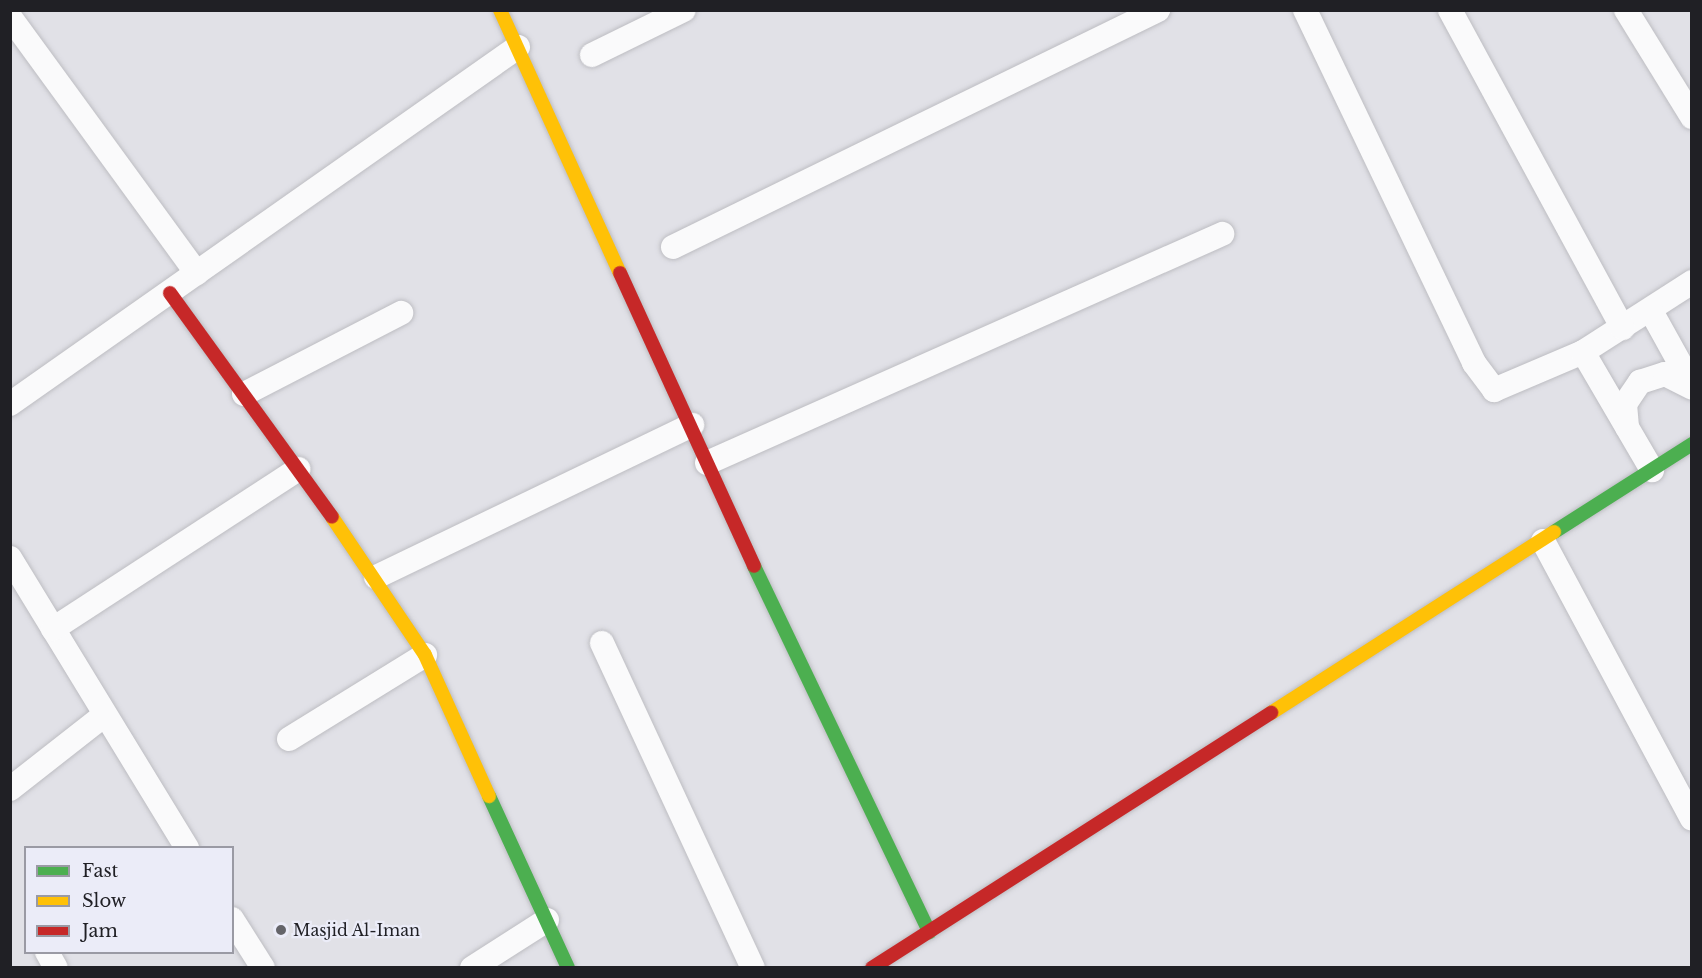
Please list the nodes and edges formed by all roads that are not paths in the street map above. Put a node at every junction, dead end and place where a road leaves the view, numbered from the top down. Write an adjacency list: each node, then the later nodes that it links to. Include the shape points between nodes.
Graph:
1 (500, 10): 8 (street)
2 (684, 10): 9 (street)
3 (1158, 10): 12 (street)
4 (1305, 10): 19 (street, via 1474,363 1494,390)
5 (1450, 10): 18 (street)
6 (1626, 10): 10 (street)
7 (10, 17): 13 (street)
8 (518, 47): 13 (street); 23 (street)
9 (592, 55)
10 (1692, 117)
11 (1222, 234): 26 (street)
12 (673, 247)
13 (197, 273): 15 (street)
14 (1692, 282): 16 (street)
15 (170, 293): 21 (street); 22 (street)
16 (1651, 311): 18 (street); 20 (street)
17 (401, 313): 21 (street)
18 (1623, 328): 19 (street)
19 (1583, 352): 24 (street)
20 (1692, 386): 24 (street, via 1665,374 1640,382 1625,404)
21 (244, 394): 27 (street)
22 (10, 404)
23 (692, 425): 26 (street); 31 (street)
24 (1628, 430): 28 (street)
25 (1692, 444): 28 (street)
26 (707, 463): 42 (street)
27 (298, 469): 31 (street); 32 (street)
28 (1652, 470): 29 (street)
29 (1543, 541): 38 (street); 42 (street)
30 (10, 558): 32 (street)
31 (376, 577): 34 (street)
32 (53, 629): 35 (street)
33 (602, 643): 48 (street)
34 (424, 655): 36 (street); 40 (street)
35 (103, 716): 37 (street); 39 (street)
36 (290, 739)
37 (10, 789)
38 (1692, 819)
39 (186, 846)
40 (547, 920): 46 (street); 47 (street)
41 (234, 922): 45 (street)
42 (929, 932): 49 (street)
43 (48, 954): 44 (street)
44 (56, 968)
45 (263, 968)
46 (472, 968)
47 (568, 968)
48 (753, 968)
49 (872, 968)

